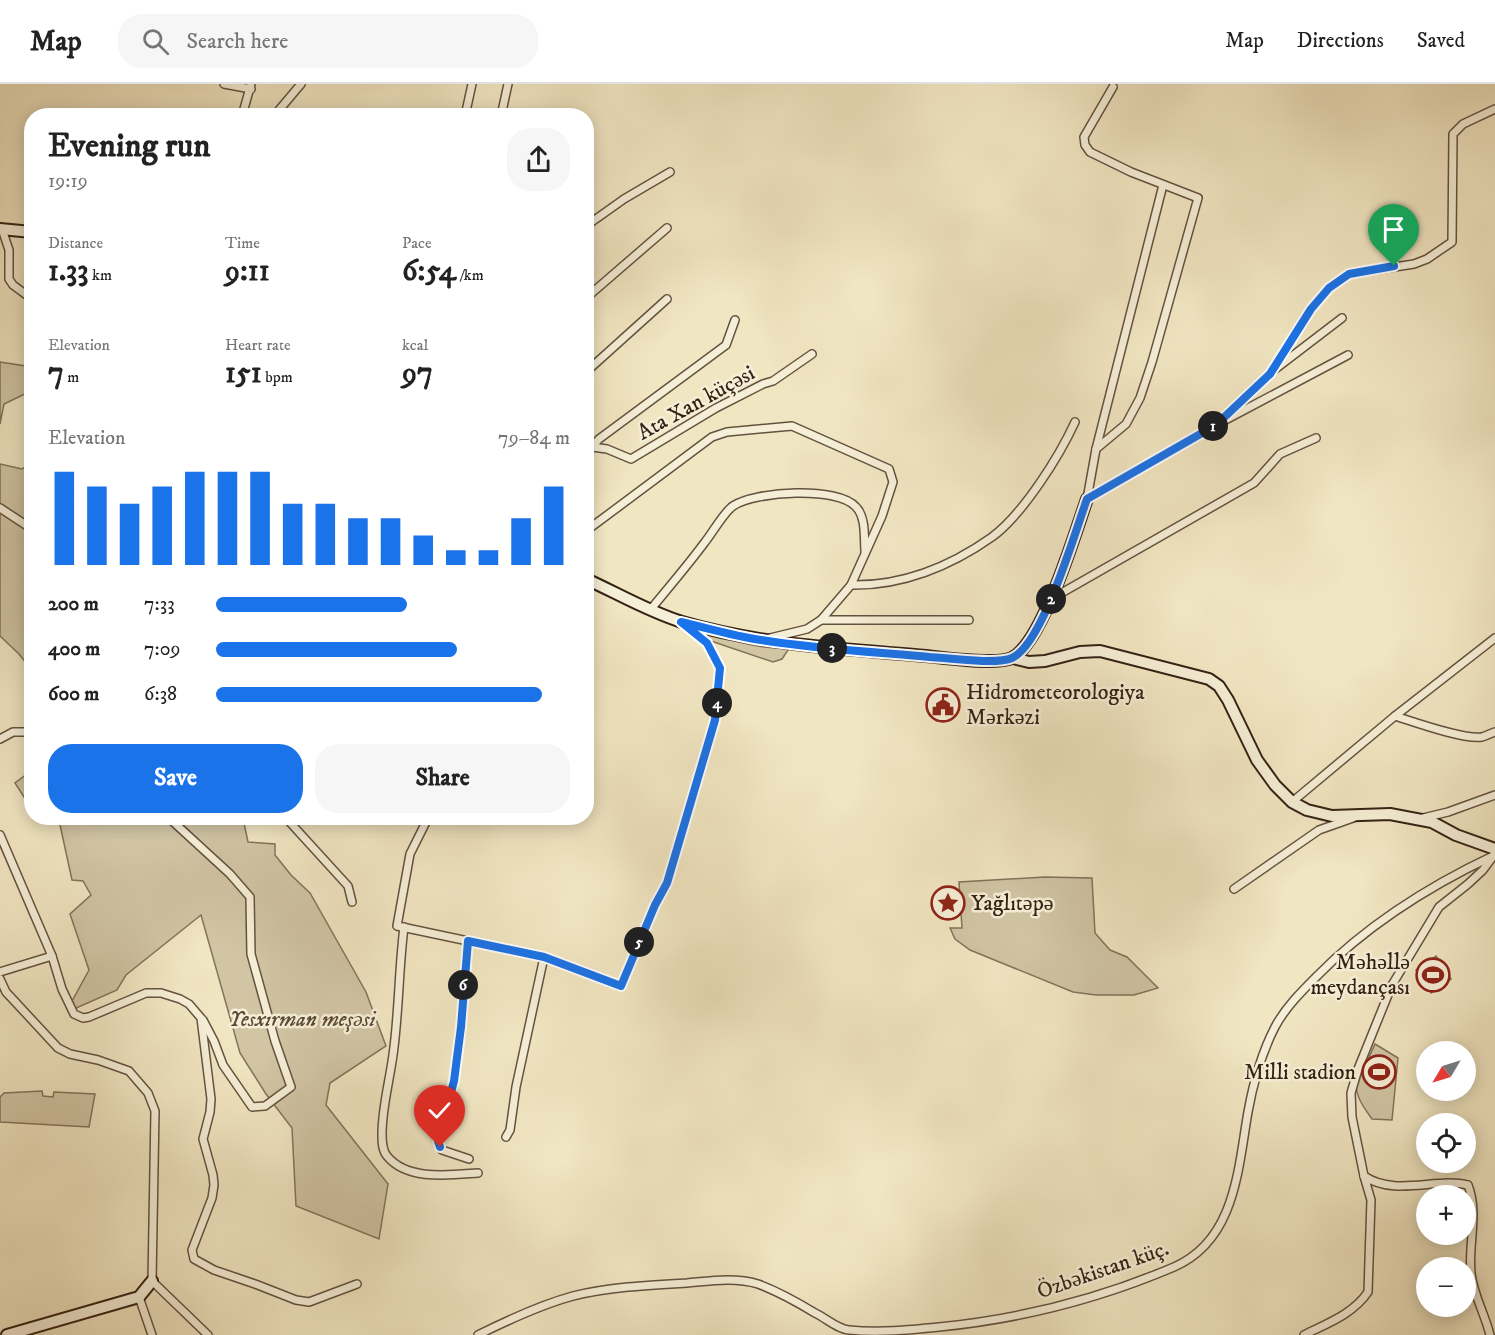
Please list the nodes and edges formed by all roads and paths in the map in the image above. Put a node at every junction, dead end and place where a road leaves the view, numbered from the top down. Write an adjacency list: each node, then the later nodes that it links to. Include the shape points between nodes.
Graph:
1 (224, 84): 5 (street)
2 (301, 84): 8 (street)
3 (472, 84): 9 (street)
4 (508, 84): 10 (street)
5 (251, 86): 7 (street)
6 (1113, 87): 13 (street, via 1084,137 1085,145 1090,152)
7 (244, 108)
8 (281, 108)
9 (467, 108)
10 (503, 108)
11 (1495, 109): 26 (street, via 1463,124 1453,134 1452,242 1414,264 1349,274 1329,288)
12 (670, 172): 14 (street)
13 (1163, 185): 32 (street); 32 (street, via 1198,198 1140,398 1126,423)
14 (594, 220)
15 (667, 228): 18 (street)
16 (1, 229): 17 (street); 19 (street, via 9,250 10,282)
17 (24, 231)
18 (594, 291)
19 (24, 293)
20 (667, 299): 25 (street)
21 (1342, 318): 26 (street)
22 (735, 320): 30 (street, via 726,345)
23 (812, 354): 31 (street, Ata Xan küçəsi, via 773,381 716,408 631,459)
24 (1348, 355): 28 (street)
25 (594, 365)
26 (1270, 374): 28 (street)
27 (1075, 422): 39 (street, via 1067,441 1027,501 993,537 928,572 889,583)
28 (1216, 425): 33 (street)
29 (1316, 438): 40 (street, via 1280,454 1254,483)
30 (594, 444)
31 (594, 449)
32 (1096, 449): 33 (street)
33 (1087, 499): 40 (street)
34 (0, 508): 35 (street)
35 (24, 524)
36 (594, 525): 37 (street, via 712,437 792,426 889,469 893,482)
37 (865, 553): 39 (street); 41 (street, via 861,513 849,500 800,493 753,498 732,506)
38 (594, 583): 41 (street)
39 (851, 585): 42 (street)
40 (1051, 599): 47 (street, via 1029,642)
41 (651, 609): 44 (street)
42 (821, 620): 43 (street); 46 (street, via 807,629)
43 (969, 620)
44 (681, 622): 46 (street); 66 (street, via 707,643 720,668 715,720 667,883 621,986)
45 (1495, 638): 48 (street)
46 (758, 640): 47 (street, via 952,659)
47 (1012, 658): 53 (street, via 1045,661 1080,652 1107,652 1209,679 1228,700 1257,760)
48 (1395, 716): 50 (street, via 1470,736); 53 (street)
49 (24, 732): 51 (street, via 13,732)
50 (1495, 732)
51 (0, 739)
52 (1495, 795): 55 (street)
53 (1292, 802): 54 (street, via 1332,816)
54 (1361, 815): 55 (street, via 1390,814); 61 (street, via 1319,830)
55 (1415, 819): 60 (street, via 1432,822)
56 (177, 825): 69 (street, via 250,897 252,954 291,1087 265,1106 252,1107 223,1065)
57 (292, 825): 62 (street, via 348,886)
58 (424, 825): 63 (street, via 410,854 397,926)
59 (0, 835): 65 (street)
60 (1494, 853): 73 (street, via 1476,877 1439,908 1392,985 1362,1058 1351,1093); 77 (street, Özbəkistan küç., via 1382,920 1329,963 1290,1004 1275,1027 1254,1085 1235,1188 1224,1219 1186,1261 1086,1300 1047,1310 983,1323)
61 (1234, 889)
62 (352, 902)
63 (404, 927): 64 (street); 72 (street, via 383,1151 394,1164 411,1172)
64 (468, 941): 66 (street); 71 (street, via 454,1081 438,1141 442,1150)
65 (52, 956): 67 (street); 69 (street, via 74,1014 83,1018 146,993 180,999)
66 (544, 957): 70 (street)
67 (0, 972)
68 (0, 979): 74 (street, via 6,992 58,1048 129,1071 148,1093 154,1111)
69 (201, 1018): 75 (street, via 212,1098 203,1140 214,1185 192,1250 194,1258 213,1270 296,1300 309,1302)
70 (506, 1137)
71 (469, 1159)
72 (478, 1173)
73 (1364, 1176): 84 (street, via 1371,1200 1368,1292 1348,1313); 85 (street, via 1373,1182 1413,1187 1468,1185 1474,1212 1471,1274)
74 (152, 1281): 76 (street); 81 (street)
75 (357, 1284)
76 (139, 1297): 79 (street); 80 (street)
77 (908, 1330): 78 (street, Özbəkistan küç.); 83 (street)
78 (845, 1332): 82 (street, Özbəkistan küç., via 815,1312 759,1285 722,1280 572,1296)
79 (7, 1335)
80 (152, 1335)
81 (208, 1335)
82 (478, 1335)
83 (916, 1335)
84 (1304, 1335)
85 (1490, 1335)

